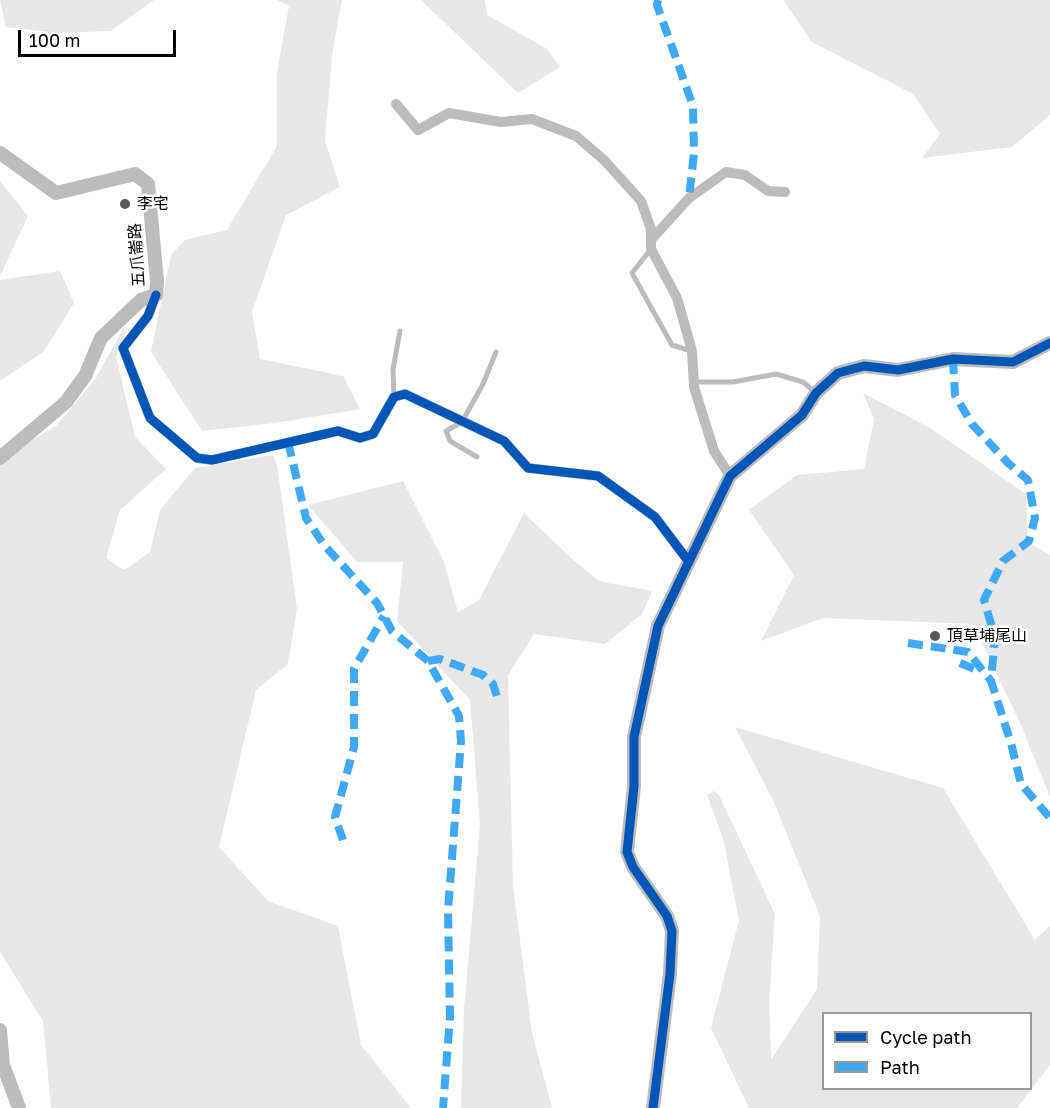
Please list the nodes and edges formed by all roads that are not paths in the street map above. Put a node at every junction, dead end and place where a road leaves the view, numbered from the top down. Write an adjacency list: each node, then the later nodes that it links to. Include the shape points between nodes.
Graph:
1 (396, 104): 4 (street, via 418,130 449,113 501,122 532,119 576,136 641,201 651,229)
2 (0, 153): 5 (street, 五爪崙路, via 56,193 135,174 148,184)
3 (785, 192): 4 (street, via 768,191 745,175 726,172 689,198)
4 (651, 244): 9 (street, via 677,298); 9 (lane, via 632,273 672,345)
5 (156, 295): 12 (street, via 148,316 123,348 150,418 197,458 212,460 338,431 360,438 372,434); 15 (street, 五爪崙路, via 141,300 101,338 85,375 66,402)
6 (400, 331): 12 (lane, via 393,369)
7 (1050, 343): 11 (street, via 1013,362 953,359 898,370 864,366 838,373)
8 (496, 351): 13 (lane)
9 (692, 351): 10 (street)
10 (694, 382): 11 (lane, via 734,382 776,375 803,382); 16 (street, via 714,451)
11 (816, 393): 16 (street, via 802,415)
12 (394, 397): 13 (street, via 405,394)
13 (462, 422): 14 (lane, via 446,431 450,441); 17 (street, via 504,441 528,468 598,476 655,517)
14 (477, 457)
15 (0, 458)
16 (730, 476): 17 (street)
17 (689, 562): 20 (street, via 658,626 634,737 634,786 627,834 627,852 633,867 667,916 672,931)
18 (0, 1030): 19 (street, via 3,1065)
19 (19, 1108)
20 (652, 1108)

